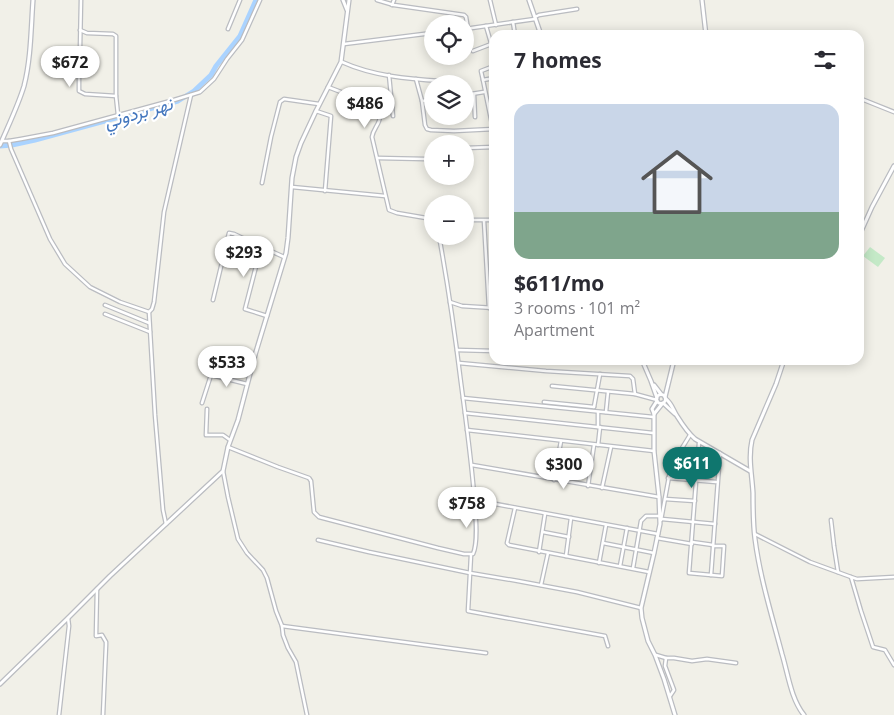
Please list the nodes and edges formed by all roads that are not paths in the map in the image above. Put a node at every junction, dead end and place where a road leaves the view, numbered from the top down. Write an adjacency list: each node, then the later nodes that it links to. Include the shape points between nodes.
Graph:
1 (33, 0): 53 (street, via 24,85)
2 (81, 0): 22 (street)
3 (240, 0): 21 (street)
4 (260, 0): 42 (street, via 245,35 218,74 205,88)
5 (343, 0): 14 (street)
6 (349, 0): 14 (street)
7 (377, 0): 12 (street)
8 (394, 0): 12 (street)
9 (490, 0): 18 (street)
10 (529, 0): 16 (street)
11 (702, 0): 25 (street)
12 (392, 5): 15 (street)
13 (577, 9): 16 (street)
14 (347, 11): 28 (street)
15 (464, 15)
16 (536, 18): 17 (street); 24 (street)
17 (513, 22): 18 (street); 23 (street)
18 (496, 25): 19 (street)
19 (486, 26): 20 (street); 27 (street)
20 (474, 28)
21 (228, 29)
22 (80, 30): 41 (street, via 116,36); 41 (street, via 81,92)
23 (514, 30)
24 (540, 30)
25 (705, 30)
26 (424, 34): 28 (street)
27 (489, 34)
28 (344, 44): 31 (street)
29 (489, 44): 30 (street)
30 (474, 51)
31 (342, 62): 33 (street); 38 (street)
32 (489, 68): 37 (street, via 481,71)
33 (389, 75): 34 (street); 50 (street)
34 (416, 79): 36 (street); 44 (street)
35 (489, 79): 37 (street)
36 (424, 80)
37 (483, 80): 39 (street)
38 (328, 87): 45 (street); 57 (street, via 354,97 376,100 380,119 372,137)
39 (484, 92): 40 (street); 46 (street)
40 (474, 94): 51 (street)
41 (116, 96): 49 (street)
42 (191, 96): 49 (street); 76 (street, via 166,204 154,302)
43 (864, 100): 48 (street)
44 (422, 101): 52 (street, via 425,125 429,130)
45 (320, 104): 47 (street); 60 (street, via 282,99)
46 (489, 107)
47 (316, 111): 61 (street, via 298,150); 62 (street, via 331,116)
48 (894, 112)
49 (118, 115): 54 (street)
50 (393, 116)
51 (476, 117)
52 (489, 130)
53 (1, 142): 54 (street)
54 (9, 143): 76 (street, via 50,239 65,264 90,287)
55 (489, 146): 56 (street)
56 (474, 147)
57 (378, 158): 58 (street); 63 (street)
58 (424, 159)
59 (894, 166): 68 (street)
60 (262, 183)
61 (292, 187): 62 (street); 71 (street)
62 (324, 191): 63 (street)
63 (385, 196): 64 (street, via 389,211)
64 (424, 218)
65 (474, 220): 67 (street)
66 (489, 220): 67 (street)
67 (484, 221): 75 (street)
68 (864, 225)
69 (440, 245): 73 (street)
70 (261, 247): 71 (street); 72 (street, via 229,233); 78 (street, via 245,310)
71 (284, 257): 78 (street)
72 (213, 300)
73 (450, 302): 75 (street); 81 (street)
74 (105, 305): 79 (street)
75 (489, 308)
76 (149, 312): 79 (street)
77 (105, 314): 80 (street)
78 (267, 316): 83 (street)
79 (149, 323): 80 (street)
80 (150, 332): 140 (street)
81 (457, 350): 82 (street); 84 (street)
82 (489, 351)
83 (255, 356): 89 (street, via 215,358); 91 (street)
84 (459, 363): 88 (street); 97 (street)
85 (644, 365): 90 (street)
86 (673, 365): 96 (street)
87 (782, 365): 123 (street, via 752,440)
88 (600, 374): 93 (street); 95 (street, via 631,377)
89 (212, 375): 91 (street); 100 (street)
90 (651, 381): 96 (street); 98 (street)
91 (247, 384): 113 (street)
92 (552, 386): 93 (street)
93 (597, 390): 94 (street); 103 (street)
94 (608, 392): 95 (street); 105 (street)
95 (635, 394): 98 (street)
96 (664, 396): 98 (street, via 659,395); 101 (street); 108 (street)
97 (463, 398): 103 (street); 106 (street)
98 (657, 400): 101 (street); 107 (street, via 652,409)
99 (544, 402): 103 (street)
100 (202, 403)
101 (662, 403): 107 (street); 108 (street)
102 (207, 409): 113 (street, via 206,435)
103 (593, 410): 104 (street)
104 (598, 412): 105 (street); 109 (street)
105 (606, 412): 107 (street)
106 (465, 413): 109 (street); 110 (street)
107 (654, 416): 111 (street)
108 (677, 416): 112 (street)
109 (599, 427): 111 (street); 116 (street)
110 (467, 430): 114 (street); 121 (street)
111 (653, 433): 119 (street)
112 (690, 435): 115 (street); 124 (street, via 671,466)
113 (230, 440): 117 (street)
114 (561, 441): 116 (street); 125 (street)
115 (699, 443): 120 (street); 126 (street)
116 (596, 445): 118 (street); 128 (street)
117 (228, 447): 122 (street); 158 (street, via 309,478 314,512 319,517)
118 (611, 447): 119 (street); 129 (street)
119 (654, 451): 130 (street)
120 (720, 453): 123 (street); 127 (street)
121 (472, 466): 125 (street); 132 (street)
122 (223, 471): 140 (street); 173 (street, via 238,539 260,566)
123 (750, 472): 146 (street)
124 (668, 478): 126 (street); 131 (street)
125 (554, 480): 128 (street)
126 (696, 480): 127 (street); 133 (street)
127 (717, 482): 141 (street)
128 (588, 486): 129 (street)
129 (602, 488): 130 (street)
130 (659, 497): 137 (street)
131 (665, 499): 133 (street); 137 (street)
132 (474, 500): 134 (street); 158 (street, via 475,544)
133 (695, 500): 139 (street)
134 (515, 508): 135 (street); 155 (street, via 507,544)
135 (546, 514): 136 (street); 145 (street)
136 (571, 518): 142 (street); 148 (street)
137 (660, 520): 139 (street); 144 (street, via 646,516 641,521); 147 (street)
138 (831, 520): 164 (street)
139 (693, 522): 141 (street); 151 (street)
140 (166, 524): 170 (street)
141 (715, 524): 152 (street)
142 (606, 525): 143 (street); 150 (street)
143 (627, 528): 144 (street); 153 (street)
144 (640, 531): 147 (street); 154 (street)
145 (542, 532): 148 (street); 155 (street)
146 (754, 534): 164 (street); 186 (street, via 787,672 798,707)
147 (657, 536): 151 (street); 157 (street)
148 (568, 538): 159 (street)
149 (318, 540): 165 (street)
150 (603, 543): 153 (street); 160 (street)
151 (692, 543): 152 (street); 166 (street, via 689,573)
152 (713, 545): 166 (street); 166 (street, via 724,546 722,576)
153 (624, 547): 154 (street); 161 (street)
154 (637, 550): 157 (street); 162 (street)
155 (539, 552): 156 (street)
156 (548, 553): 159 (street); 169 (street)
157 (654, 553): 163 (street)
158 (471, 555): 165 (street)
159 (566, 556): 160 (street)
160 (599, 563): 161 (street)
161 (620, 566): 162 (street)
162 (633, 568): 163 (street)
163 (649, 572): 171 (street)
164 (838, 572): 168 (street)
165 (470, 573): 169 (street); 174 (street, via 468,611 606,636)
166 (711, 574)
167 (894, 576): 168 (street)
168 (851, 578): 179 (street, via 874,647 885,650)
169 (541, 585): 171 (street)
170 (97, 589): 172 (street); 183 (street, via 96,636 102,636 106,642)
171 (641, 608): 176 (street, via 648,641)
172 (68, 618): 180 (street); 182 (street, via 70,626)
173 (282, 626): 175 (street); 184 (street, via 296,662)
174 (608, 646)
175 (486, 654)
176 (655, 655): 177 (street); 181 (street)
177 (666, 658): 178 (street); 181 (street, via 665,666 674,690)
178 (736, 663)
179 (894, 665)
180 (0, 684)
181 (669, 697): 185 (street)
182 (58, 715)
183 (103, 715)
184 (307, 715)
185 (675, 715)
186 (804, 715)

